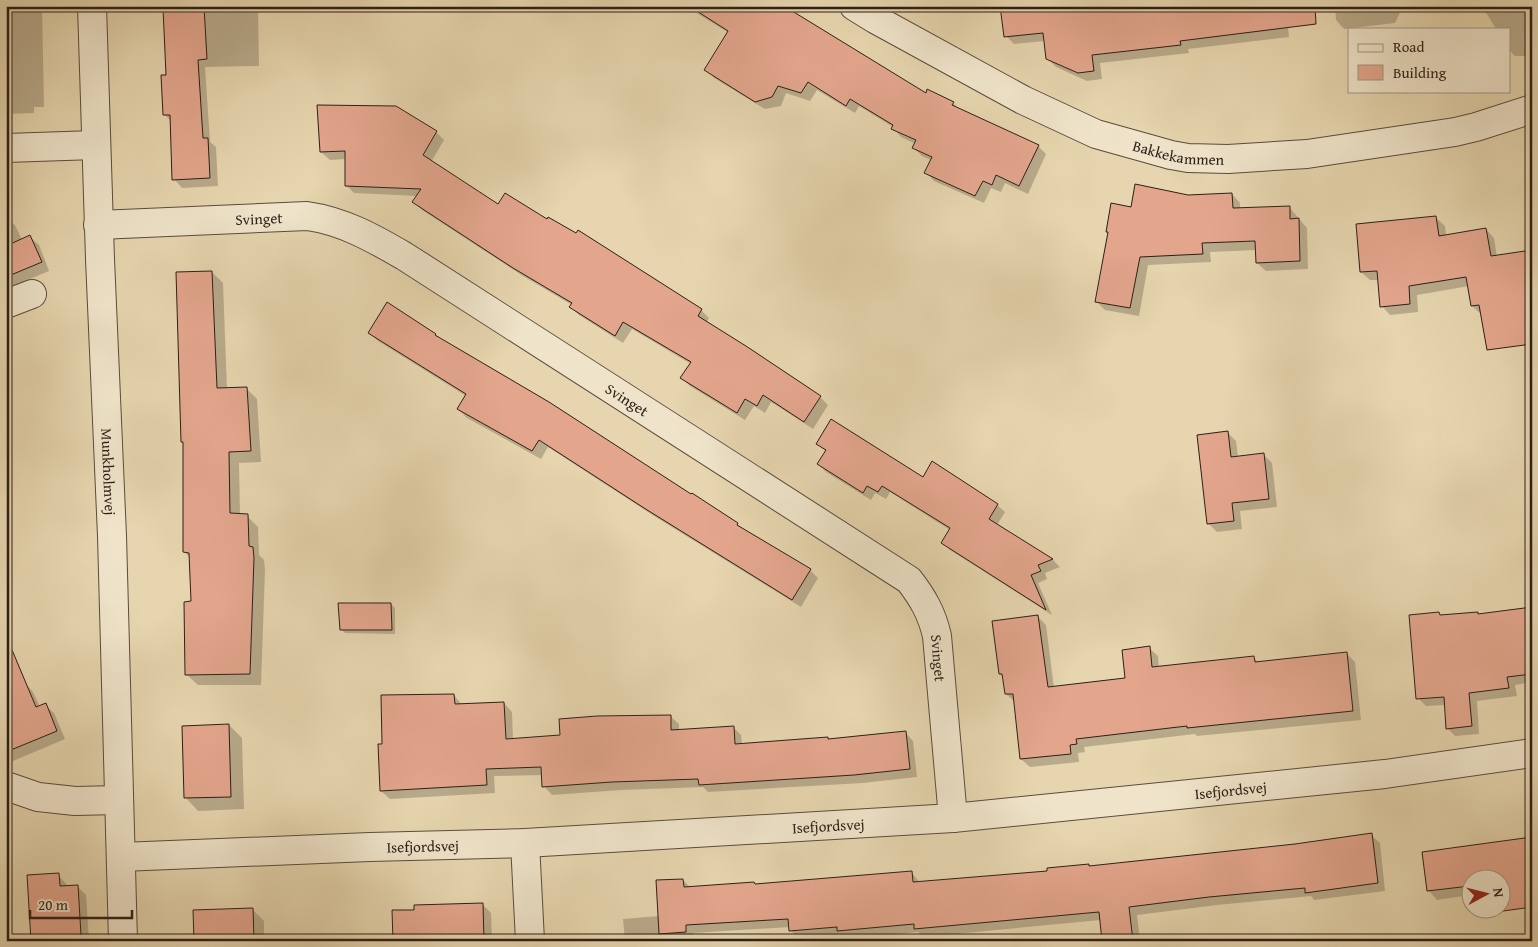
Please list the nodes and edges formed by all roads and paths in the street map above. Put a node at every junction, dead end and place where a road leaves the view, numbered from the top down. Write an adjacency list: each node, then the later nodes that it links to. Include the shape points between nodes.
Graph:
1 (92, 6): 4 (street, Munkholmvej)
2 (854, 6): 3 (street, Bakkekammen, via 1023,100 1096,134 1188,158 1308,154 1455,132)
3 (1532, 108)
4 (95, 145): 5 (street); 6 (street, Munkholmvej)
5 (6, 148)
6 (98, 226): 11 (street, Munkholmvej, via 112,536); 12 (street, Svinget, via 307,216 324,218 357,230 404,256 909,580 928,608 937,636)
7 (32, 294): 8 (street)
8 (6, 304)
9 (1532, 753): 12 (street, Isefjordsvej, via 1385,774)
10 (6, 786): 11 (street, via 38,797 75,801)
11 (119, 800): 14 (street, Munkholmvej)
12 (953, 818): 13 (street, Isefjordsvej)
13 (525, 843): 14 (street, Isefjordsvej); 16 (street)
14 (121, 857): 15 (street, Munkholmvej)
15 (123, 941)
16 (530, 941)

